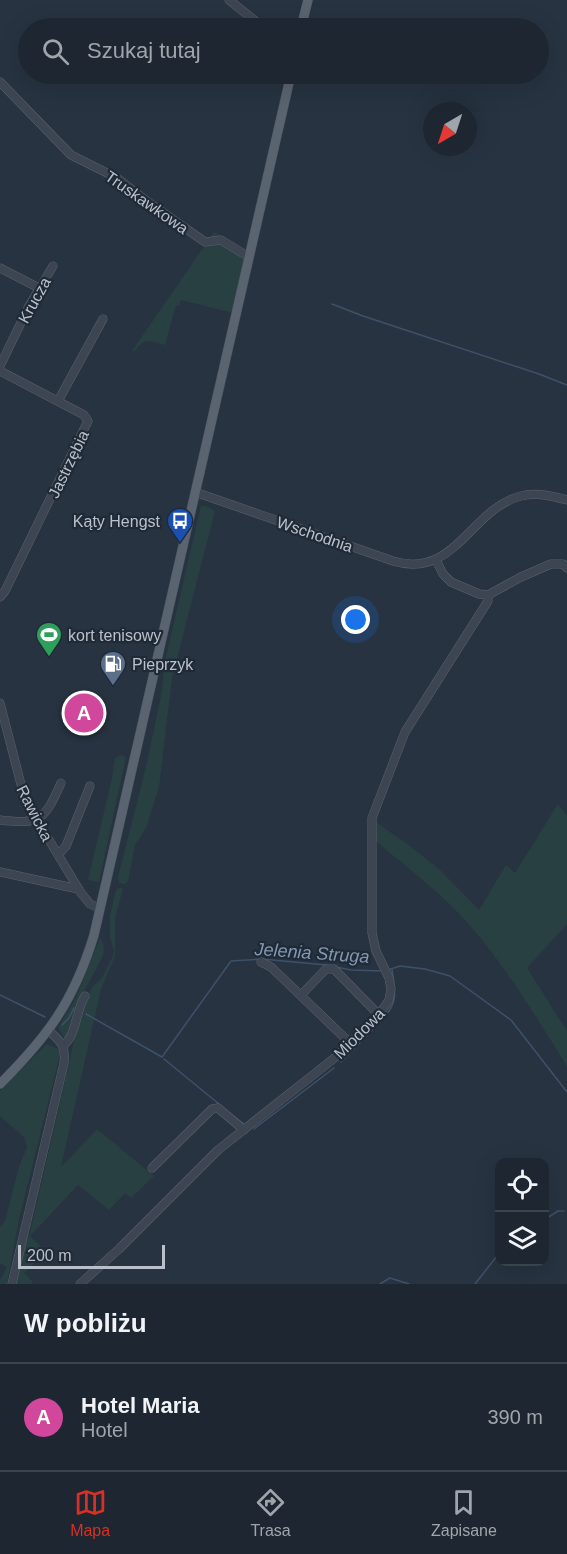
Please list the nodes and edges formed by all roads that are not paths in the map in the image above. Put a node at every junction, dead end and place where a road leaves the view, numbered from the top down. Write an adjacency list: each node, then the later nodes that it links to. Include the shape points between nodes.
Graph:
1 (229, 0): 3 (street)
2 (308, 0): 4 (main road)
3 (252, 18)
4 (304, 18)
5 (0, 82): 7 (street, Truskawkowa, via 71,155 117,178 205,242 221,240)
6 (289, 84): 7 (main road)
7 (249, 255): 15 (main road)
8 (53, 266): 10 (street, Krucza)
9 (0, 268): 10 (street)
10 (39, 288): 12 (street, Krucza)
11 (104, 319): 14 (street)
12 (0, 366)
13 (0, 371): 14 (street, Jastrzębia)
14 (58, 401): 20 (street, Jastrzębia, via 84,416 87,423)
15 (195, 492): 17 (street, Wschodnia, via 397,562 410,565); 29 (main road)
16 (567, 501): 17 (street, via 539,495 511,500)
17 (436, 560): 19 (street, via 451,582)
18 (567, 568): 19 (street, via 551,564)
19 (488, 595): 33 (street, Miodowa, via 488,601 405,732 372,818 372,933 391,989)
20 (0, 597)
21 (0, 703): 25 (street, Rawicka, via 22,792)
22 (61, 783): 25 (street, via 49,809)
23 (90, 786): 26 (street, via 66,846)
24 (0, 819): 25 (street)
25 (36, 819): 26 (street, Rawicka)
26 (58, 855): 28 (street, Rawicka)
27 (0, 873): 28 (street)
28 (78, 889): 29 (street, Rawicka)
29 (99, 908): 34 (main road, via 82,969)
30 (261, 962): 31 (street)
31 (301, 995): 33 (street, via 326,969 334,969); 35 (street)
32 (85, 996): 36 (street, via 69,1040)
33 (379, 1015): 35 (street, Miodowa)
34 (49, 1031): 36 (street); 37 (main road)
35 (350, 1043): 38 (street, Miodowa)
36 (63, 1045): 40 (street, via 64,1063)
37 (0, 1084)
38 (244, 1130): 39 (street, via 218,1108 212,1109); 41 (street, Miodowa, via 195,1171)
39 (152, 1168)
40 (12, 1284)
41 (80, 1284)

